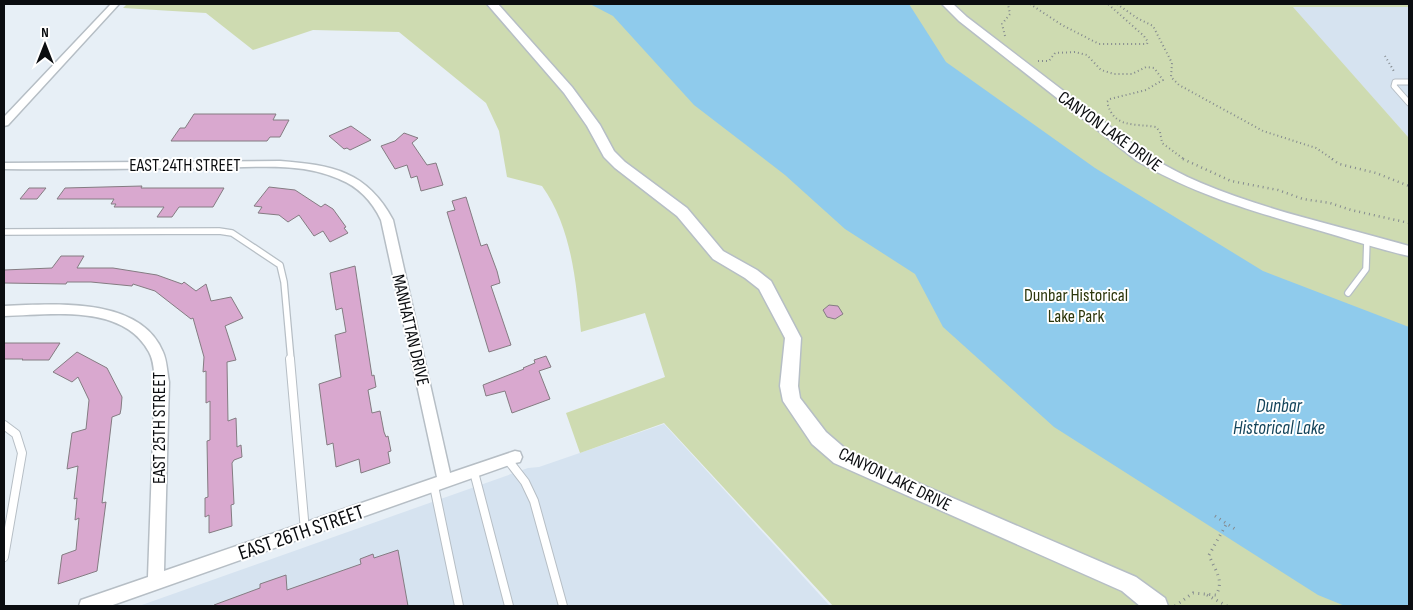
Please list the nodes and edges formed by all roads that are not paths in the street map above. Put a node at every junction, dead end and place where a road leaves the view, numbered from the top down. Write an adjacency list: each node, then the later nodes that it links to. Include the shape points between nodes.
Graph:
1 (115, 4): 6 (street)
2 (492, 4): 25 (street, CANYON LAKE DRIVE, via 568,90 609,154 672,203 718,255 765,285 793,338 789,386 792,402 819,438 841,457 883,477 1129,584)
3 (947, 4): 10 (street, CANYON LAKE DRIVE, via 1082,113 1163,170 1237,202)
4 (1409, 82): 5 (lane, via 1395,82 1394,86)
5 (1409, 103)
6 (4, 123)
7 (4, 166): 8 (street, EAST 24TH STREET, via 280,164 332,172)
8 (362, 186): 17 (street, MANHATTAN DRIVE, via 381,206 387,220)
9 (4, 232): 18 (lane, via 219,231 232,233 275,260 280,265 284,282)
10 (1367, 239): 11 (street, CANYON LAKE DRIVE); 12 (lane, via 1366,269)
11 (1409, 251)
12 (1348, 293)
13 (4, 312): 20 (street, EAST 25TH STREET, via 106,314 122,319 149,338 156,352 162,382)
14 (4, 425): 19 (lane, via 16,434 22,453)
15 (512, 458): 16 (street, EAST 26TH STREET); 24 (lane, via 534,501)
16 (474, 472): 17 (street, EAST 26TH STREET); 23 (lane)
17 (440, 484): 18 (street, EAST 26TH STREET); 22 (lane)
18 (304, 531): 20 (street, EAST 26TH STREET)
19 (4, 557)
20 (156, 582): 21 (street, EAST 26TH STREET)
21 (87, 606)
22 (460, 606)
23 (509, 606)
24 (563, 606)
25 (1157, 606)

